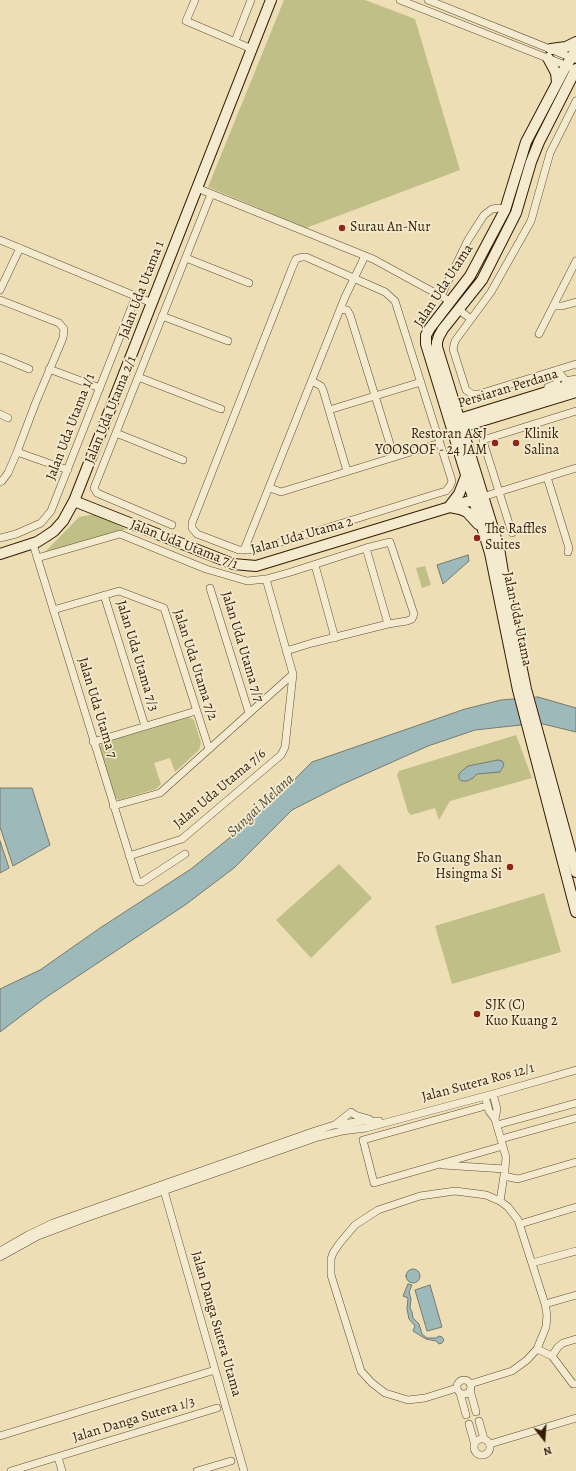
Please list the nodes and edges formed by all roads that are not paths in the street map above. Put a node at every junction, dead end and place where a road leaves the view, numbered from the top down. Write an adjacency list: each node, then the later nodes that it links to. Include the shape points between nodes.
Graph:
1 (195, 0): 6 (street, via 186,21)
2 (251, 0): 6 (street)
3 (271, 0): 8 (street, Jalan Uda Utama 1)
4 (400, 0): 9 (street)
5 (428, 0): 9 (street)
6 (235, 41): 8 (street)
7 (576, 42): 9 (street)
8 (252, 49): 15 (street, Jalan Uda Utama 1)
9 (550, 54): 10 (street); 11 (street)
10 (573, 62): 11 (street, Jalan Uda Utama); 13 (street, Jalan Uda Utama)
11 (557, 82): 17 (street, Jalan Uda Utama, via 526,142)
12 (576, 101): 14 (street)
13 (554, 113): 14 (street); 35 (street, Jalan Uda Utama, via 531,162 516,213 482,280)
14 (566, 120): 37 (street, via 550,153 531,221 491,292)
15 (197, 188): 16 (street); 32 (street, Jalan Uda Utama 1)
16 (211, 194): 20 (street); 21 (street, Jalan Uda Utama 2/1)
17 (505, 210): 28 (street, via 492,209 484,215 468,240); 30 (street, Jalan Uda Utama, via 470,276)
18 (0, 240): 19 (street)
19 (20, 248): 26 (street); 27 (street)
20 (365, 256): 24 (street); 28 (street)
21 (186, 258): 25 (street); 36 (street, Jalan Uda Utama 2/1)
22 (576, 261): 23 (street)
23 (574, 270): 33 (street)
24 (354, 278): 34 (street); 48 (street, via 385,292 395,301); 89 (street, via 306,257 296,260 292,268 192,524 197,534)
25 (249, 283)
26 (0, 290)
27 (136, 296): 32 (street); 50 (street, Jalan Uda Utama 1/1)
28 (440, 296): 30 (street)
29 (0, 300): 43 (street, via 62,326 63,338)
30 (450, 301): 62 (street, Jalan Uda Utama, via 426,335 426,344)
31 (576, 302): 33 (street)
32 (152, 303): 75 (street, Jalan Uda Utama 1)
33 (554, 306): 38 (street)
34 (340, 308): 47 (street); 52 (street, via 350,315)
35 (458, 310): 37 (street); 54 (street, Jalan Uda Utama, via 438,336 437,342)
36 (162, 316): 39 (street); 45 (street, Jalan Uda Utama 2/1)
37 (471, 319): 44 (street, via 455,341 453,349 466,390 472,394)
38 (539, 334)
39 (228, 341)
40 (0, 357): 42 (street)
41 (576, 364): 44 (street)
42 (29, 369)
43 (49, 369): 50 (street); 66 (street)
44 (557, 370): 46 (street, via 566,380); 53 (street, via 556,384)
45 (138, 377): 55 (street); 63 (street, Jalan Uda Utama 2/1)
46 (576, 379)
47 (312, 381): 56 (street, via 320,386); 76 (street)
48 (421, 382): 52 (street); 64 (street)
49 (576, 383): 53 (street, Persiaran Perdana)
50 (100, 388): 70 (street, Jalan Uda Utama 1/1)
51 (576, 392): 60 (street, Persiaran Perdana)
52 (375, 396): 56 (street); 67 (street)
53 (522, 399): 60 (street, Persiaran Perdana)
54 (454, 400): 60 (street); 61 (street, Jalan Uda Utama)
55 (221, 409)
56 (329, 410): 71 (street)
57 (576, 411): 77 (street, via 483,441)
58 (0, 414): 59 (street)
59 (8, 418)
60 (474, 419): 61 (street, Persiaran Perdana); 65 (street)
61 (460, 423): 62 (street, Persiaran Perdana); 65 (street, Jalan Uda Utama)
62 (450, 426): 72 (street, Jalan Uda Utama)
63 (116, 433): 68 (street); 83 (street, Jalan Uda Utama 2/1, via 94,488 97,493)
64 (440, 443): 67 (street); 89 (street, via 452,481 446,491 256,550)
65 (467, 444): 78 (street, Jalan Uda Utama)
66 (17, 452): 70 (street); 74 (street, via 8,472)
67 (394, 457): 71 (street)
68 (183, 460)
69 (576, 468): 73 (street)
70 (68, 470): 86 (street, Jalan Uda Utama 1/1, via 54,505 41,523)
71 (347, 472): 76 (street, via 281,492)
72 (466, 476): 78 (street, Jalan Uda Utama); 80 (street, via 459,494)
73 (547, 477): 77 (street); 90 (street, via 569,548)
74 (0, 482)
75 (82, 482): 79 (street, Jalan Uda Utama 1); 81 (street, via 82,497)
76 (270, 488): 89 (street)
77 (498, 492): 78 (street); 85 (street)
78 (478, 498): 80 (street, Jalan Uda Utama 2); 84 (street, Jalan Uda Utama); 102 (street, Jalan Uda Utama, via 499,548)
79 (74, 501): 81 (street, Jalan Uda Utama 2); 82 (street, Jalan Uda Utama 1)
80 (449, 507): 81 (street, Jalan Uda Utama 2, via 256,566 233,564); 84 (street, via 468,512)
81 (94, 509): 82 (street, via 82,510)
82 (63, 521): 87 (street, Jalan Uda Utama 1, via 54,531)
83 (172, 525)
84 (482, 528): 102 (street, Jalan Uda Utama)
85 (512, 533)
86 (0, 538)
87 (33, 544): 91 (street, Jalan Uda Utama 1); 92 (street, Jalan Uda Utama 7)
88 (366, 548): 93 (street, Jalan Uda Utama 7/1); 98 (street); 98 (street, Jalan Uda Utama 7/1, via 390,542 414,614 412,619 407,621)
89 (244, 550)
90 (568, 552)
91 (0, 554)
92 (37, 558): 94 (street, Jalan Uda Utama 7/1, via 120,534 239,580); 97 (street, Jalan Uda Utama 7)
93 (315, 565): 94 (street, Jalan Uda Utama 7/1); 99 (street)
94 (266, 579): 100 (street)
95 (210, 588): 104 (street, Jalan Uda Utama 7/7)
96 (104, 595): 97 (street, Jalan Uda Utama 7/2); 103 (street, Jalan Uda Utama 7/2, via 119,591 164,608); 105 (street, Jalan Uda Utama 7/3)
97 (53, 610): 107 (street, Jalan Uda Utama 7)
98 (388, 624): 99 (street)
99 (335, 638): 100 (street)
100 (286, 651): 101 (street)
101 (293, 674): 104 (street); 111 (street, Jalan Uda Utama 7/6, via 285,747 281,755 182,839)
102 (522, 689): 106 (street)
103 (196, 711): 105 (street); 108 (street, Jalan Uda Utama 7/2)
104 (249, 713): 108 (street)
105 (145, 726): 107 (street)
106 (533, 728): 112 (street); 113 (street)
107 (94, 742): 109 (street, Jalan Uda Utama 7)
108 (209, 749): 109 (street, via 160,793)
109 (113, 806): 111 (street, Jalan Uda Utama 7)
110 (185, 854): 111 (street, Jalan Uda Utama 7, via 142,882 137,880)
111 (129, 856)
112 (576, 872)
113 (576, 912)
114 (576, 1070): 115 (street, Jalan Sutera Ros 12/1)
115 (493, 1094): 116 (street, Jalan Sutera Ros 12/1); 122 (street, via 497,1109)
116 (485, 1096): 121 (street, Jalan Sutera Ros 12/1); 122 (street, via 489,1111)
117 (576, 1103): 122 (street)
118 (482, 1107): 127 (street, Jalan Sutera Ros 12/1, via 363,1140 374,1183)
119 (576, 1118): 125 (street)
120 (374, 1121): 121 (street, Jalan Sutera Ros 12/1); 123 (street, via 351,1112); 124 (street, Jalan Sutera Ros 12/1)
121 (387, 1121): 124 (street, Jalan Sutera Ros 12/1)
122 (496, 1122): 125 (street)
123 (334, 1126): 124 (street); 128 (street)
124 (355, 1126): 128 (street)
125 (502, 1142): 127 (street); 129 (street, via 506,1157)
126 (576, 1162): 129 (street, via 518,1178)
127 (437, 1165): 129 (street)
128 (227, 1166): 130 (street)
129 (505, 1172): 131 (street)
130 (163, 1188): 135 (street, via 53,1223); 136 (street, via 38,1236); 143 (street, Jalan Danga Sutera Utama)
131 (500, 1201): 133 (street, via 508,1206); 146 (street, via 486,1195 455,1191 420,1196 378,1210 355,1225 339,1244 331,1259 331,1275 361,1372 385,1393 408,1400)
132 (576, 1207): 133 (street)
133 (520, 1224): 137 (street)
134 (576, 1250): 137 (street)
135 (0, 1251)
136 (0, 1257)
137 (532, 1263): 139 (street)
138 (576, 1295): 139 (street)
139 (545, 1304): 141 (street, via 546,1327)
140 (576, 1340): 142 (street, via 563,1343)
141 (537, 1349): 142 (street); 145 (street, via 512,1371)
142 (552, 1356): 144 (street, via 573,1384)
143 (215, 1370): 153 (street); 162 (street, Jalan Danga Sutera Utama)
144 (576, 1384)
145 (470, 1387): 146 (street, via 467,1394); 146 (street, via 467,1381 463,1380 459,1382); 148 (street)
146 (458, 1391): 149 (street)
147 (217, 1408): 157 (street, Jalan Danga Sutera 1/3)
148 (476, 1412)
149 (466, 1415)
150 (576, 1418): 156 (street)
151 (479, 1421): 154 (street)
152 (469, 1424): 155 (street)
153 (0, 1436)
154 (484, 1439): 155 (street); 156 (street)
155 (474, 1442): 156 (street, via 474,1450 480,1455 488,1452)
156 (490, 1444)
157 (58, 1457): 159 (street, Jalan Danga Sutera 1/3); 160 (street)
158 (231, 1461): 161 (street)
159 (11, 1471)
160 (62, 1471)
161 (197, 1471)
162 (244, 1471)

